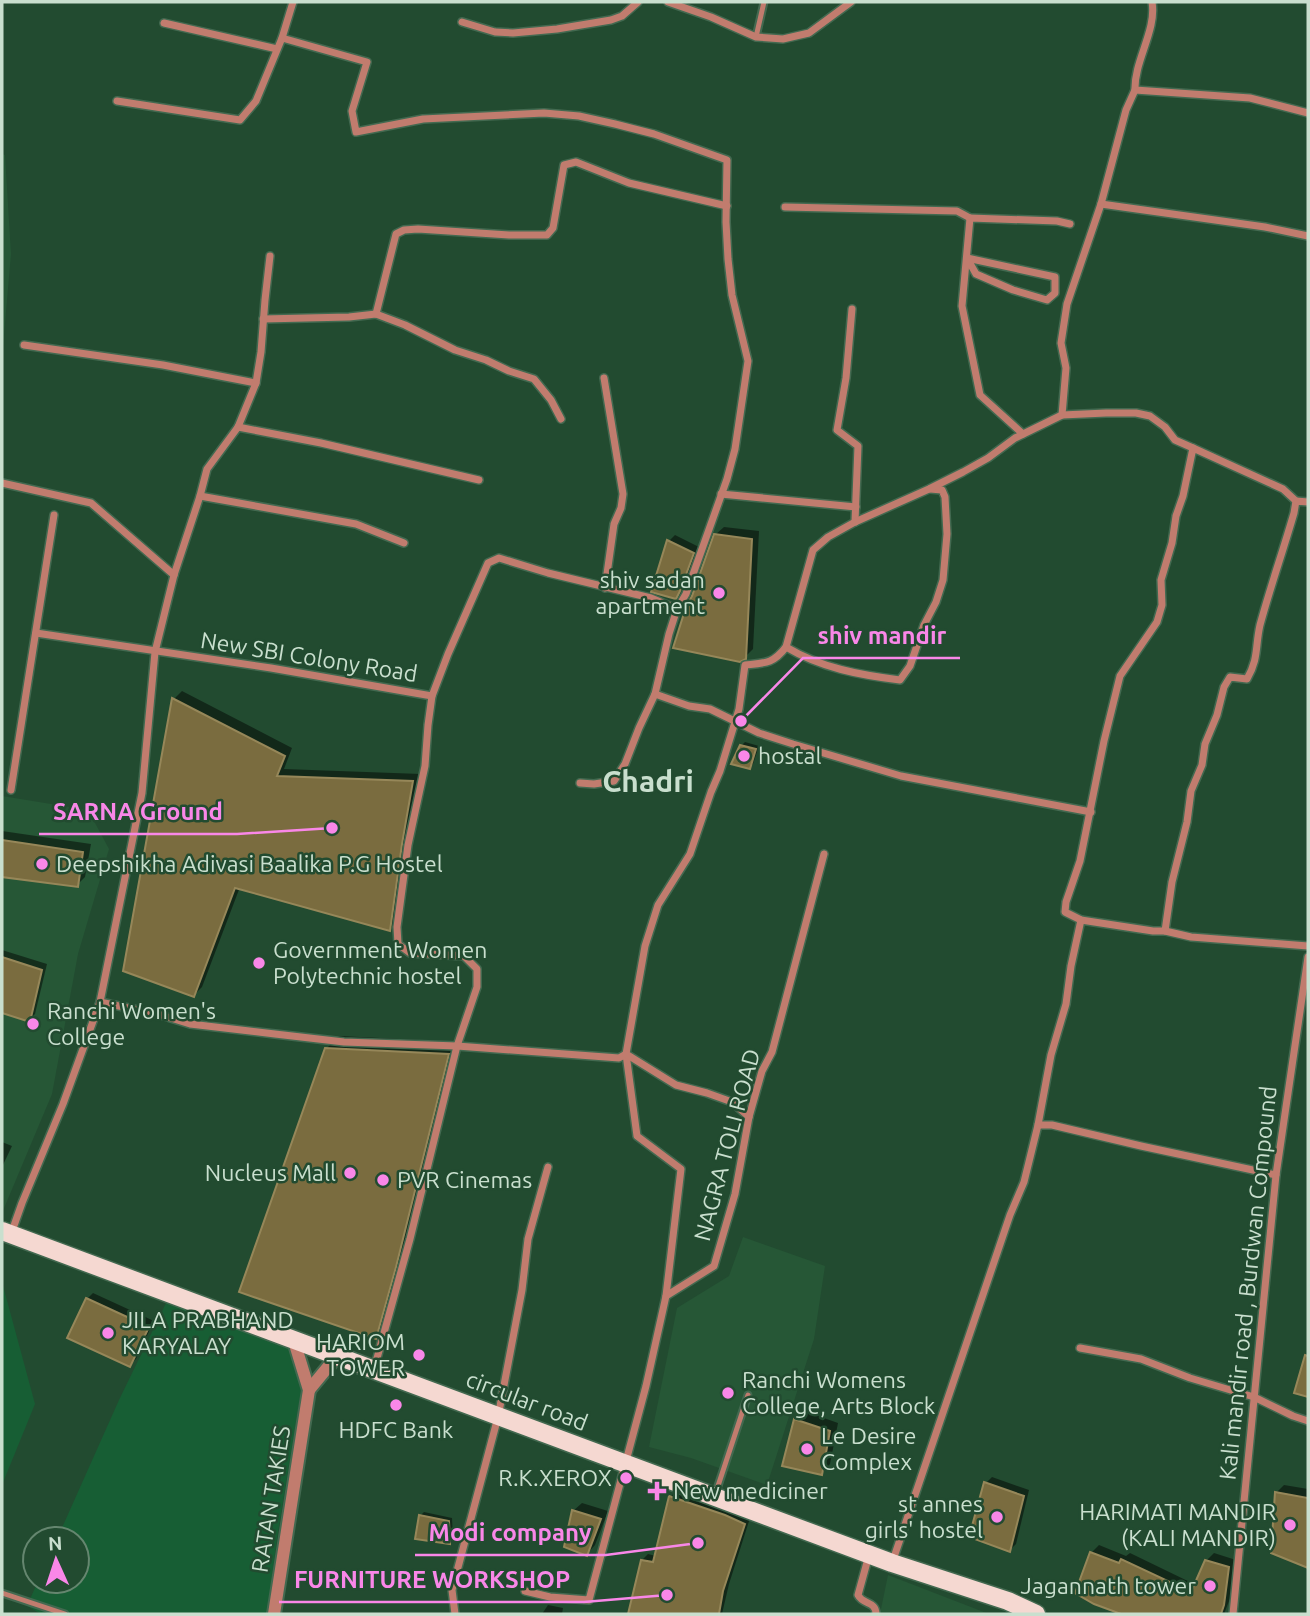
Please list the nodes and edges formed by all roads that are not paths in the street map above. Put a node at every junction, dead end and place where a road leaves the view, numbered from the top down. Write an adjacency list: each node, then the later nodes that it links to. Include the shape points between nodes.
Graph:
1 (293, 2): 10 (street)
2 (638, 2): 7 (street, via 611,20 557,29 495,32)
3 (667, 2): 9 (street)
4 (764, 2): 9 (lane)
5 (851, 2): 9 (street, via 809,33)
6 (1152, 2): 12 (street)
7 (462, 22)
8 (164, 23): 11 (street)
9 (756, 37)
10 (282, 38): 11 (street); 16 (street, via 368,62 352,111 356,132 423,119 544,113 579,116 654,134 727,160)
11 (277, 49): 13 (street, via 256,101 240,120)
12 (1135, 90): 14 (street, via 1250,99); 15 (street)
13 (117, 101)
14 (1308, 113)
15 (1101, 204): 20 (street); 29 (street, via 1067,304 1061,343 1066,368)
16 (727, 206): 24 (street, via 568,163 553,228 547,235 418,229 396,234); 37 (street, via 727,259 748,360 735,449)
17 (785, 207): 18 (street, via 957,211)
18 (970, 218): 19 (street); 22 (street)
19 (1070, 224)
20 (1308, 236)
21 (270, 256): 25 (street)
22 (967, 258): 22 (street, via 1055,277 1055,293 1047,300 1013,290 976,274); 32 (street, via 962,306 980,395)
23 (852, 309): 41 (street, via 837,430 858,446)
24 (376, 314): 25 (street); 30 (street, via 534,379)
25 (264, 319): 28 (street)
26 (24, 345): 28 (street)
27 (604, 378): 46 (street, via 623,494)
28 (256, 383): 31 (street)
29 (1062, 415): 32 (street); 33 (street, via 1150,416 1175,440)
30 (561, 419)
31 (238, 427): 34 (street); 38 (street, via 207,469)
32 (1023, 435): 36 (street)
33 (1193, 448): 39 (street, via 1283,489); 56 (street, via 1161,580 1162,605 1157,622 1120,676)
34 (479, 480)
35 (2, 483): 45 (street, via 91,503)
36 (929, 489): 43 (street); 49 (street, via 942,490 945,497 943,580 910,666 900,680 841,671)
37 (722, 494): 41 (street); 47 (street)
38 (200, 496): 44 (street, via 356,523); 45 (street)
39 (1296, 501): 40 (street); 59 (street, via 1259,629 1254,667 1247,679 1230,677 1205,744 1191,791)
40 (1308, 502)
41 (856, 507): 43 (street)
42 (54, 515): 48 (street)
43 (855, 522): 49 (street, via 813,550)
44 (404, 543)
45 (174, 575): 50 (street)
46 (605, 588): 47 (street); 52 (street, via 499,558 488,563)
47 (677, 609): 51 (street)
48 (36, 633): 50 (street, New SBI Colony Road); 55 (street)
49 (786, 647): 53 (street, via 767,662 745,664)
50 (155, 652): 52 (street, New SBI Colony Road); 62 (street, via 142,793)
51 (655, 694): 53 (street); 54 (street, via 614,781)
52 (432, 696): 63 (street, New SBI Colony Road, via 425,766 408,845 398,944 410,953 464,956 477,970 477,987)
53 (736, 720): 56 (street, via 760,733 901,776); 64 (street, via 690,854 658,905)
54 (580, 783)
55 (11, 790)
56 (1091, 812): 58 (street, via 1065,912)
57 (824, 854): 65 (street, NAGRA TOLI ROAD, via 772,1052)
58 (1081, 920): 59 (street); 66 (street)
59 (1165, 930): 60 (street, via 1191,937)
60 (1308, 947)
61 (1308, 957): 68 (street, Kali mandir road , Burdwan Compound)
62 (100, 1002): 63 (street, via 191,1024 344,1042); 69 (street, via 63,1104)
63 (457, 1046): 64 (street); 74 (street)
64 (622, 1056): 65 (street, via 676,1085 732,1102); 70 (street, via 637,1136 681,1169)
65 (750, 1117): 70 (street, NAGRA TOLI ROAD, via 735,1194 714,1266)
66 (1038, 1125): 68 (street); 83 (street, via 1024,1182)
67 (548, 1167): 78 (street, via 528,1238)
68 (1276, 1175): 77 (street, Kali mandir road , Burdwan Compound)
69 (6, 1233): 71 (main road, circular road)
70 (666, 1296): 80 (street)
71 (294, 1341): 73 (main road, circular road); 75 (street, RATAN TAKIES)
72 (1080, 1348): 77 (street, via 1141,1359)
73 (337, 1356): 74 (main road, circular road); 75 (street)
74 (374, 1370): 78 (main road, circular road)
75 (309, 1390): 88 (street, RATAN TAKIES)
76 (748, 1395): 81 (lane)
77 (1254, 1396): 79 (street); 92 (street, Kali mandir road , Burdwan Compound)
78 (498, 1417): 80 (main road, circular road); 89 (street, via 452,1590)
79 (1308, 1421)
80 (625, 1464): 81 (main road, circular road); 84 (street, via 589,1600)
81 (715, 1497): 82 (main road, circular road)
82 (869, 1555): 83 (main road, circular road); 90 (street, via 858,1595 874,1605)
83 (892, 1563): 86 (main road, circular road)
84 (525, 1591)
85 (2, 1593): 87 (lane)
86 (1007, 1607): 91 (main road, circular road)
87 (65, 1614)
88 (274, 1614)
89 (455, 1614)
90 (876, 1614)
91 (1036, 1614)
92 (1233, 1614)

